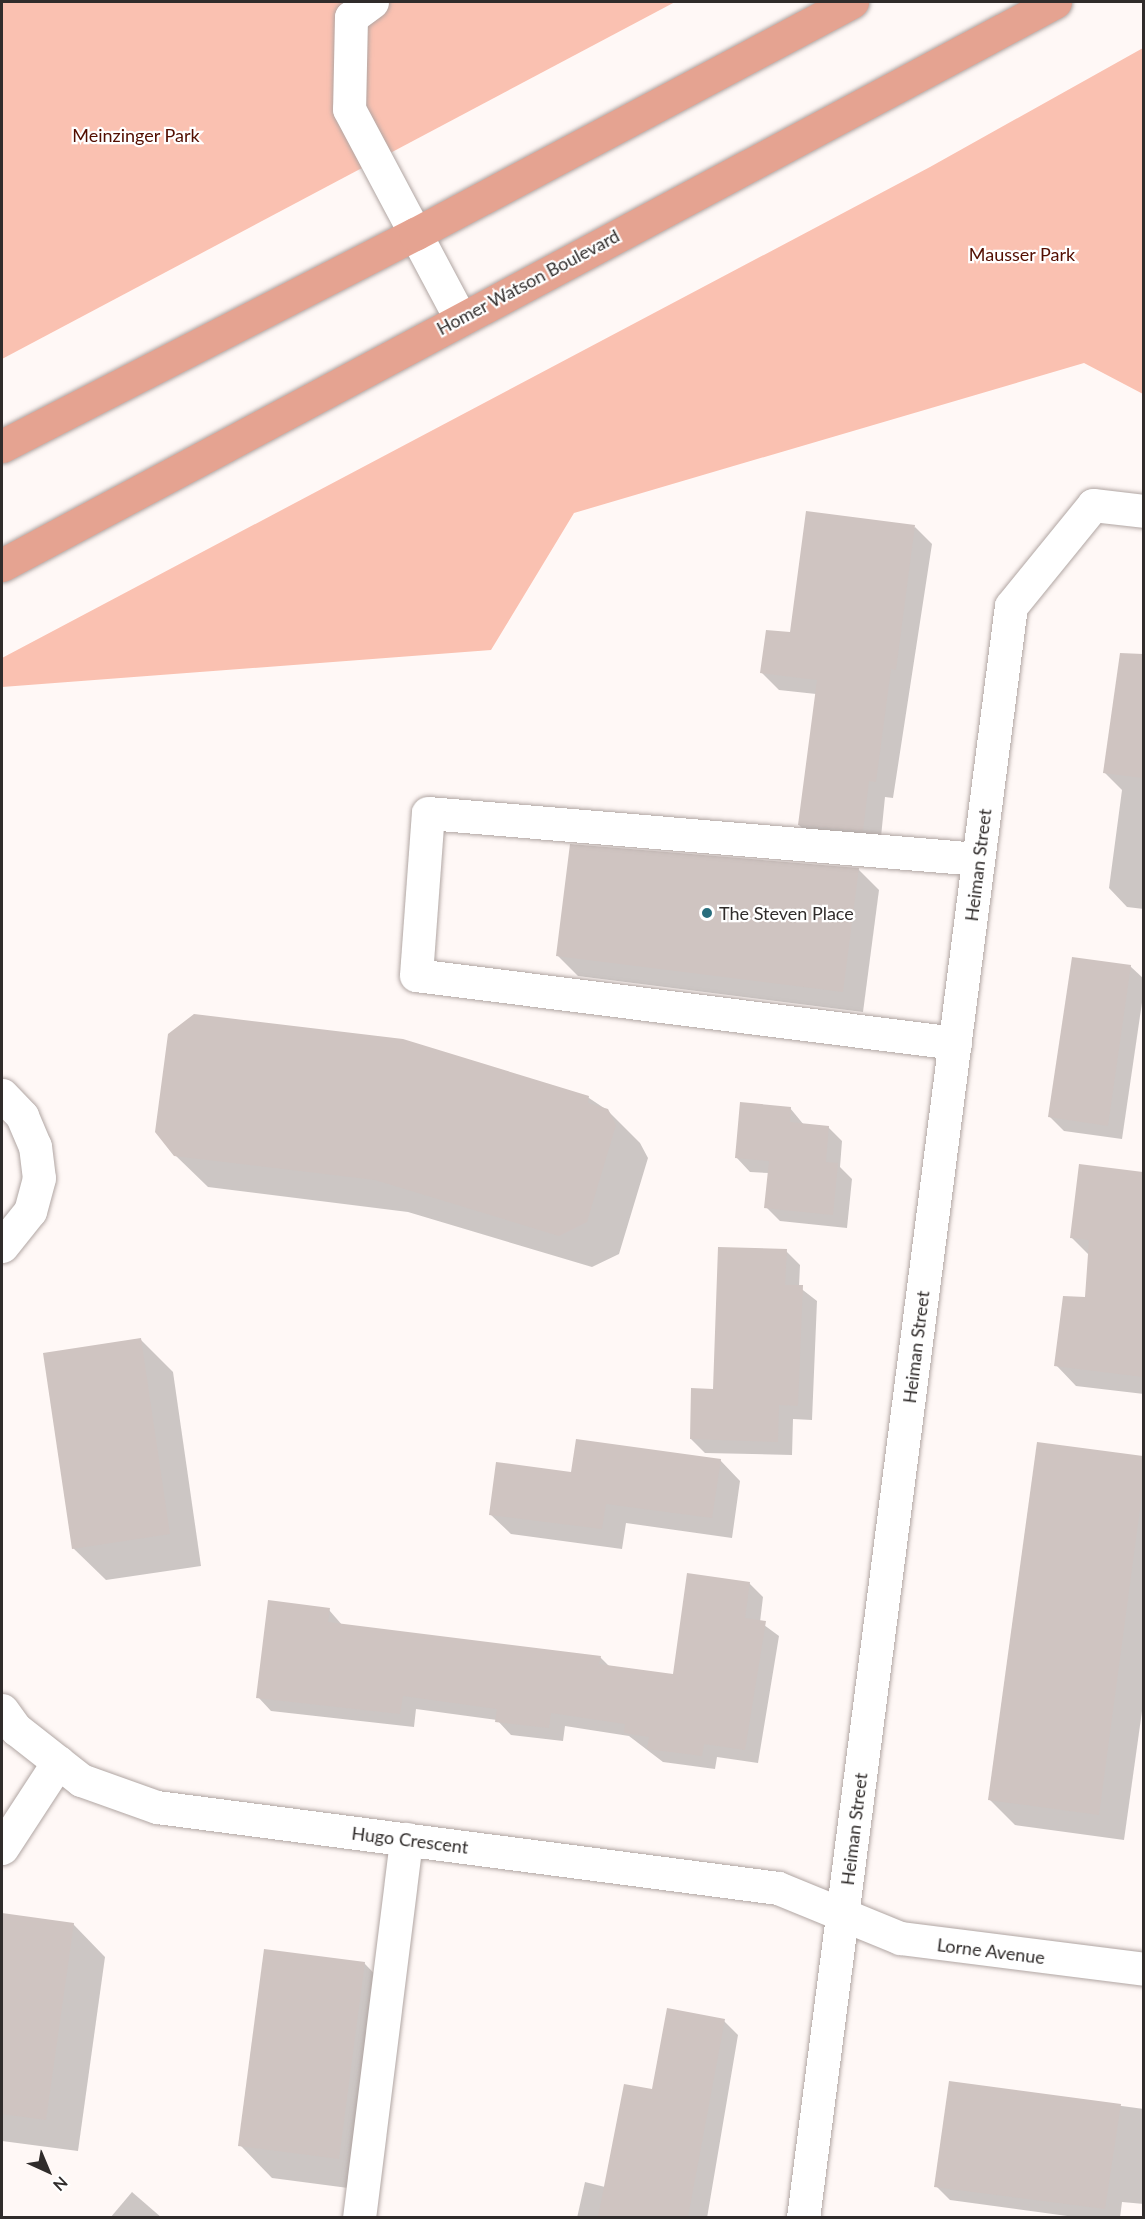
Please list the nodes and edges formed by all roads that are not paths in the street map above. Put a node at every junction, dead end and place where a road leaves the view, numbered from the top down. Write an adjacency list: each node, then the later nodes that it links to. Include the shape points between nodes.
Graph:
1 (372, 2): 4 (street, via 351,17 349,109)
2 (852, 2): 4 (main road)
3 (1055, 2): 5 (main road, Homer Watson Boulevard)
4 (415, 234): 5 (street); 6 (main road)
5 (460, 318): 8 (main road, Homer Watson Boulevard)
6 (2, 446)
7 (1143, 511): 9 (street, Heiman Street, via 1093,505 1011,606)
8 (2, 565)
9 (978, 859): 10 (street, Heiman Street); 10 (street, via 428,813 416,975)
10 (955, 1043): 17 (street, Heiman Street)
11 (2, 1095): 12 (street, via 22,1116 35,1146 39,1178 30,1211)
12 (2, 1246)
13 (2, 1710): 14 (street, Hugo Crescent, via 16,1729)
14 (58, 1762): 15 (street, Hugo Crescent, via 81,1780 157,1807); 16 (street)
15 (406, 1839): 17 (street, Hugo Crescent, via 778,1888); 19 (street)
16 (2, 1848)
17 (844, 1914): 18 (street, Lorne Avenue, via 921,1943); 20 (street, Heiman Street)
18 (1143, 1969)
19 (359, 2217)
20 (803, 2217)

